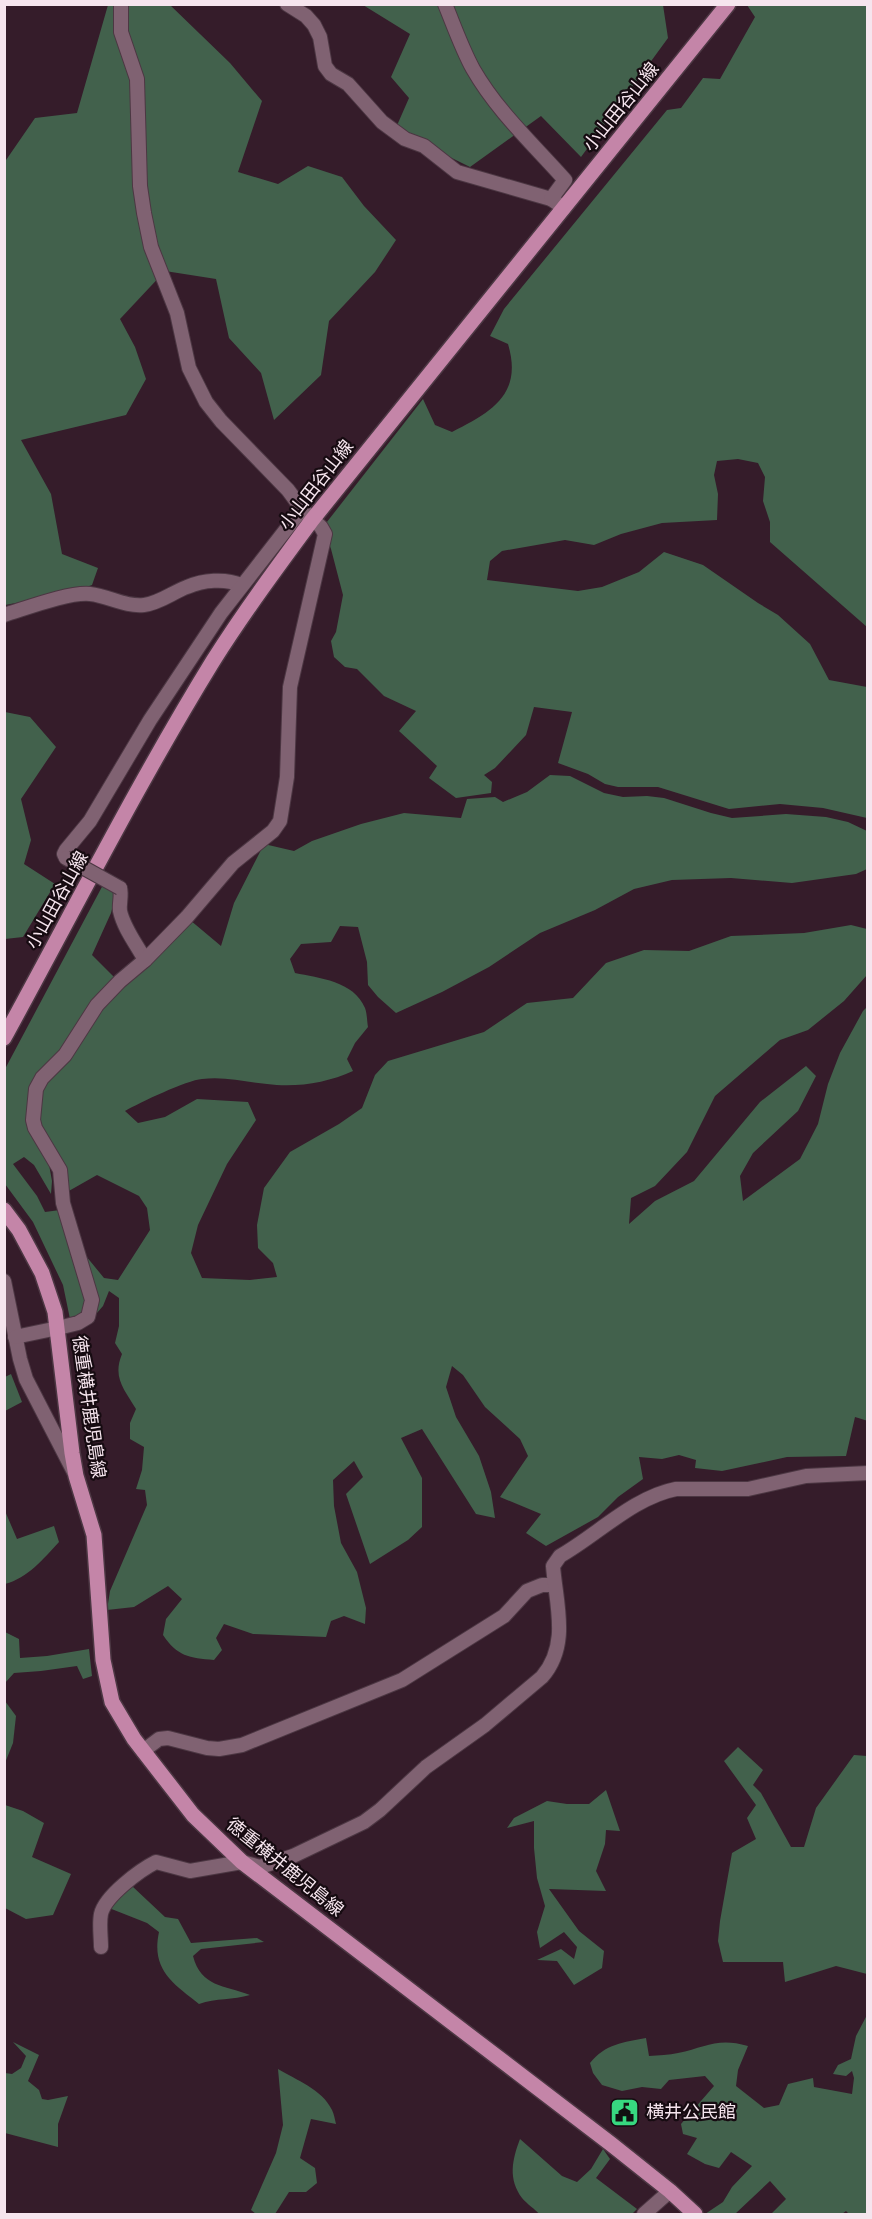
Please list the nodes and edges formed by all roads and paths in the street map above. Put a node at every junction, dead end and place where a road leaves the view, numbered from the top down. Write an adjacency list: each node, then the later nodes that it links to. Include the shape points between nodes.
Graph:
1 (121, 4): 6 (street, via 121,32 137,79 140,186 150,247 177,313 189,368 206,402 221,421)
2 (287, 4): 5 (street, via 314,25 325,66 331,74 348,84 382,122 405,139 424,146 458,172)
3 (445, 4): 5 (street, via 472,68 526,139 565,180)
4 (728, 4): 5 (main road, 小山田谷山線)
5 (557, 204): 6 (main road, 小山田谷山線)
6 (307, 515): 7 (street); 9 (street, via 325,534 290,687 287,777 280,821 233,862 204,900); 10 (main road, 小山田谷山線, via 176,723)
7 (241, 585): 8 (street, via 203,582 146,605 90,594 75,595); 9 (street, bridge, via 150,720 90,821 64,854 120,888 121,915)
8 (4, 615)
9 (145, 960): 13 (street, via 97,1005 65,1055 42,1078 34,1095 35,1128 60,1170 63,1203 93,1300 88,1317)
10 (4, 1038)
11 (4, 1210): 13 (main road, 徳重横井鹿児島線, via 42,1274)
12 (4, 1281): 14 (street)
13 (58, 1328): 14 (street); 16 (main road, 徳重横井鹿児島線)
14 (15, 1337): 16 (street, via 26,1379)
15 (867, 1473): 17 (street, via 806,1476 748,1488 664,1491 560,1556 553,1566)
16 (76, 1476): 18 (main road, 徳重横井鹿児島線, via 94,1535 108,1689 116,1712)
17 (554, 1585): 18 (street, via 527,1591 504,1616 402,1680 242,1745 207,1748 168,1738 159,1739); 19 (street, via 561,1626 554,1658 542,1677 426,1767 364,1822 282,1860 260,1867)
18 (143, 1751): 19 (main road, 徳重横井鹿児島線, via 193,1815)
19 (242, 1862): 20 (street, via 190,1871 156,1862 148,1866 121,1886 101,1912); 21 (main road, 徳重横井鹿児島線)
20 (101, 1947)
21 (670, 2191): 22 (street); 23 (main road, 徳重横井鹿児島線)
22 (644, 2214)
23 (695, 2214)

